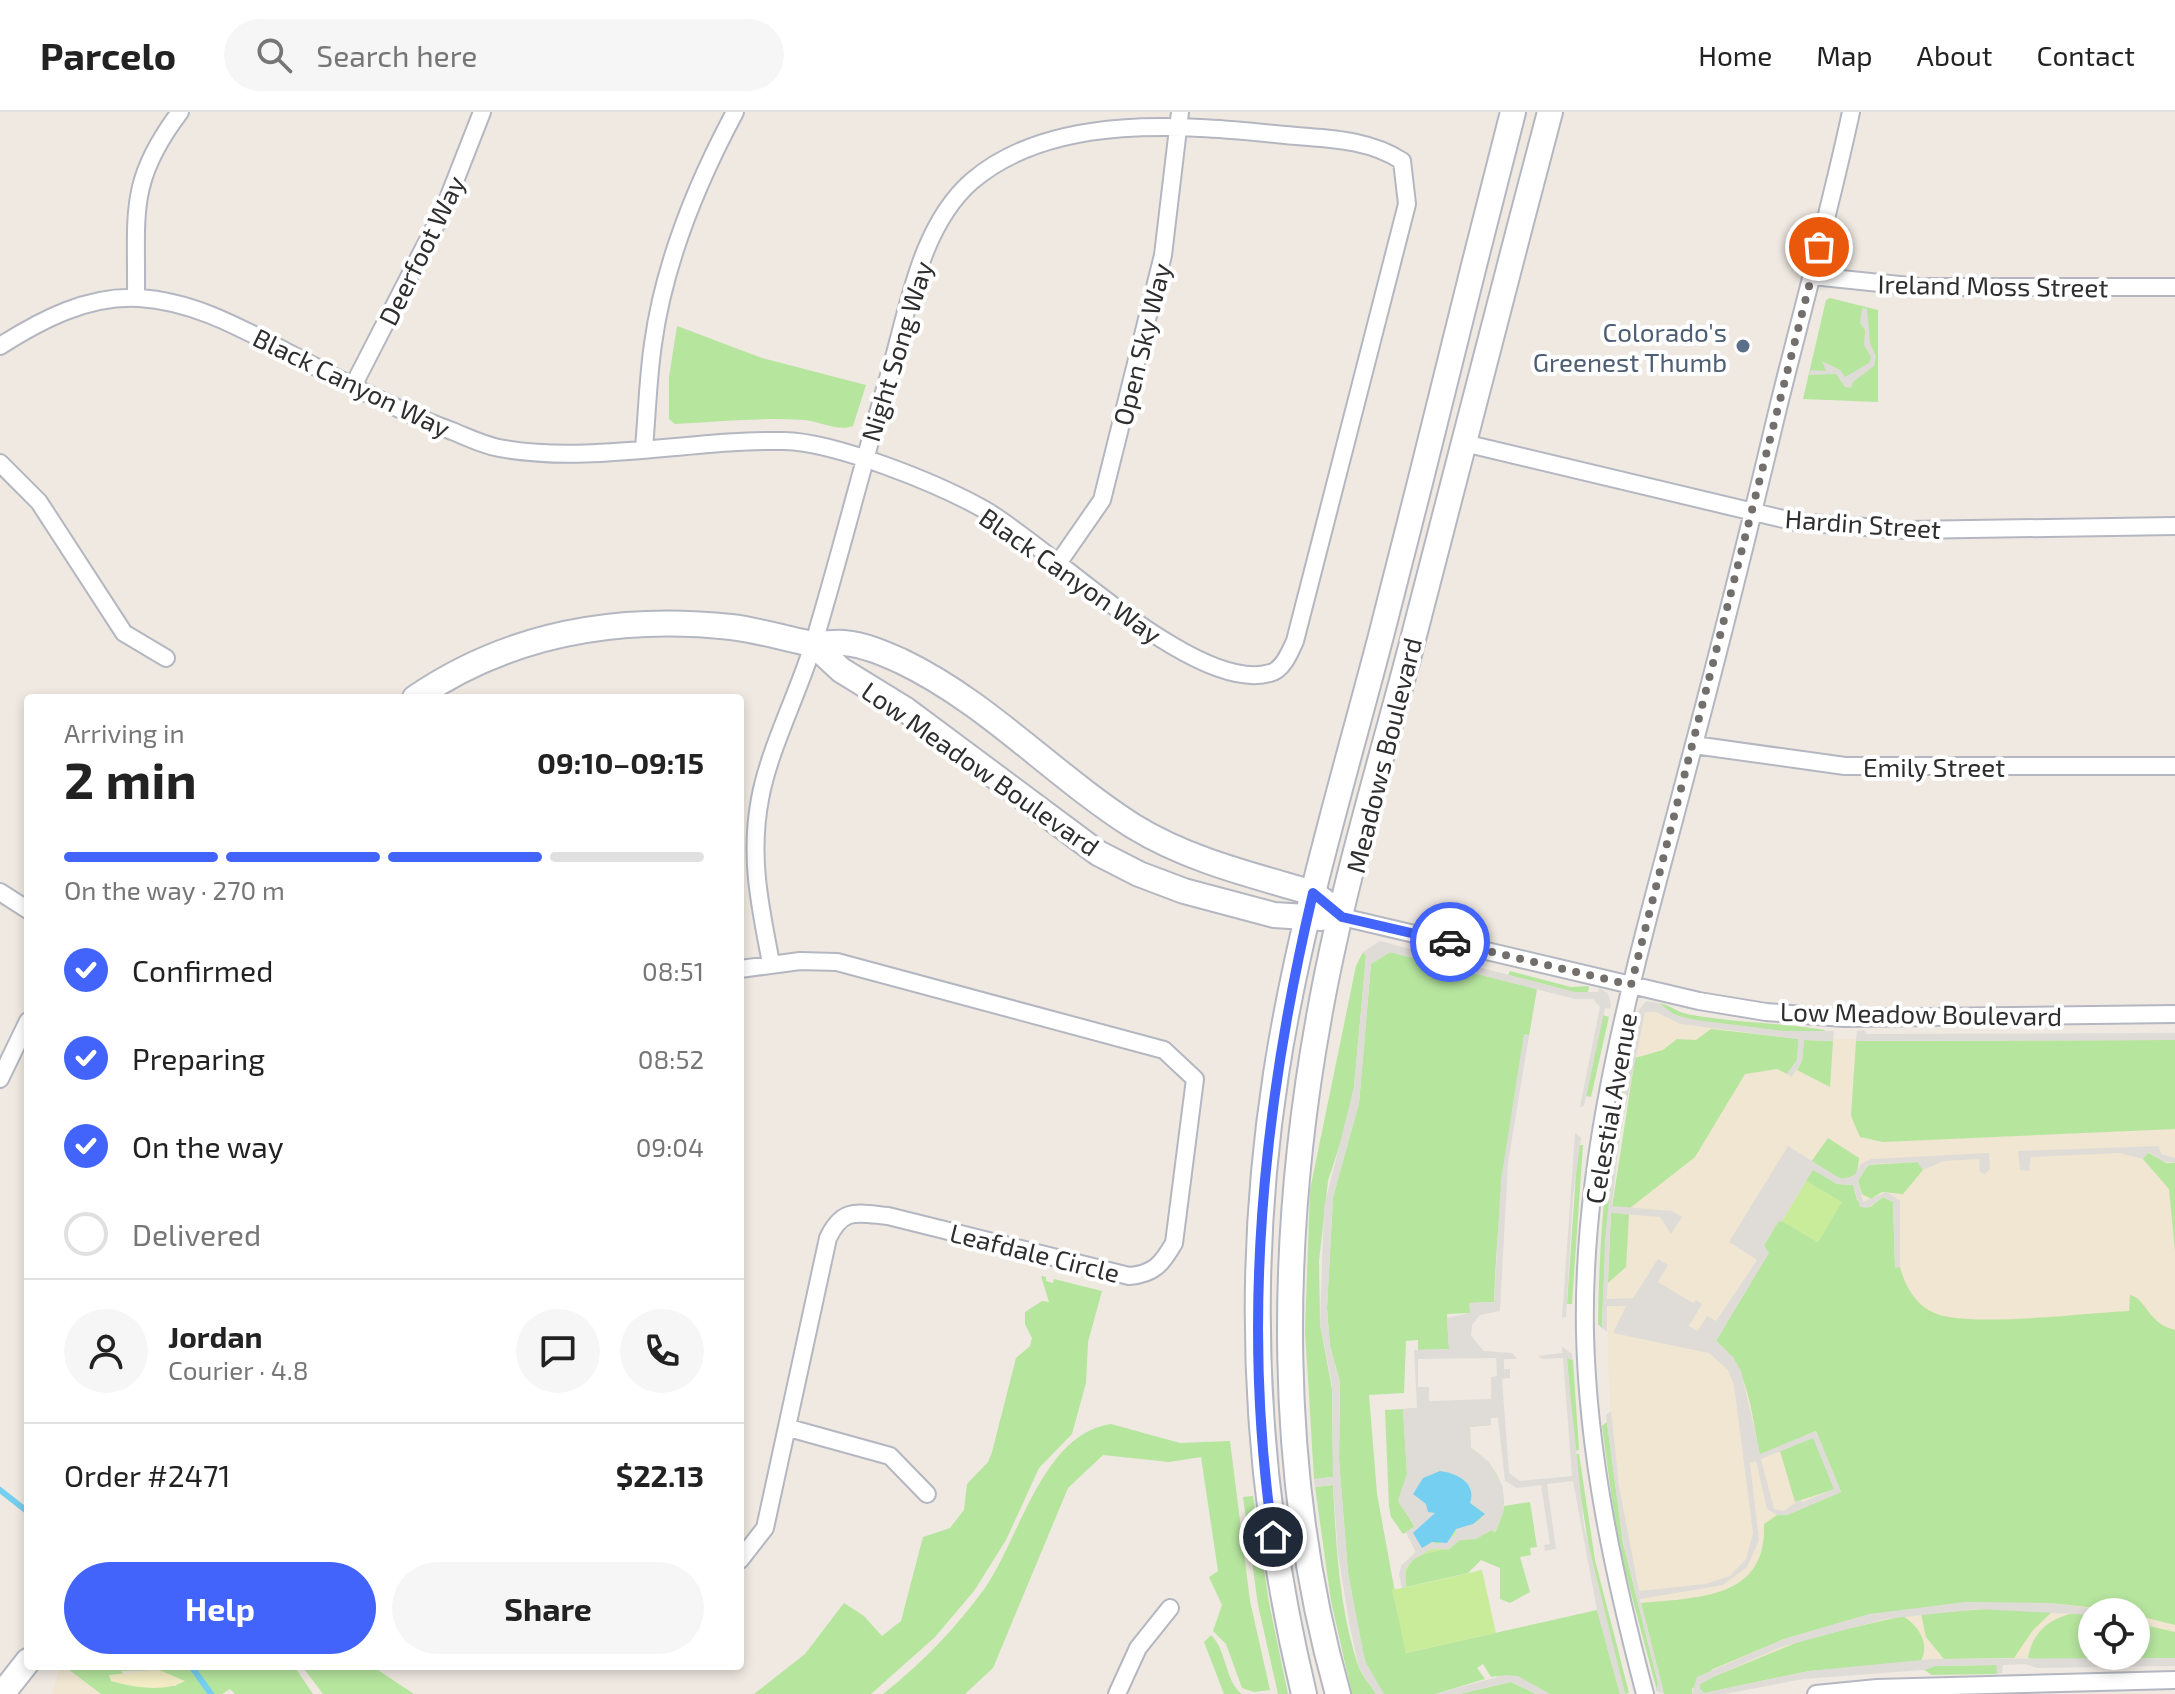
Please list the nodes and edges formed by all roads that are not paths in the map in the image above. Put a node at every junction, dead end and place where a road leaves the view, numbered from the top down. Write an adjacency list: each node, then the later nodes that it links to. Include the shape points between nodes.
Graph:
1 (180, 112): 11 (street, via 159,141 137,197)
2 (482, 112): 13 (street, Deerfoot Way, via 444,209)
3 (735, 112): 15 (street, via 704,169 669,273 653,342)
4 (1513, 112): 29 (main road, Meadows Boulevard)
5 (1550, 112): 14 (main road, Meadows Boulevard)
6 (1851, 112): 9 (street, Celestial Avenue)
7 (1180, 118): 8 (street, Night Song Way, via 1361,143); 16 (street, Night Song Way, via 1082,134 1019,151 972,181 946,211 925,252); 20 (street, Open Sky Way, via 1163,255 1102,500)
8 (1402, 161): 20 (street, Black Canyon Way, via 1407,204 1295,641 1282,665 1274,672 1245,676 1177,648)
9 (1812, 276): 10 (street, Ireland Moss Street, via 1919,287); 18 (street, Celestial Avenue)
10 (2175, 287)
11 (136, 297): 12 (street, Black Canyon Way, via 88,304 41,320); 13 (street, Black Canyon Way, via 178,303 228,322)
12 (0, 346)
13 (353, 386): 15 (street, Black Canyon Way, via 417,418 497,448 552,453)
14 (1464, 443): 18 (street, Hardin Street); 31 (main road, Meadows Boulevard)
15 (644, 448): 16 (street, Black Canyon Way, via 787,441)
16 (865, 457): 20 (street, Black Canyon Way, via 985,510); 21 (street, Night Song Way)
17 (0, 463): 22 (street, via 39,502 124,633)
18 (1753, 513): 19 (street, Hardin Street, via 1796,522 1906,530); 24 (street, Celestial Avenue)
19 (2175, 526)
20 (1059, 562)
21 (813, 644): 23 (main road, Low Meadow Boulevard, via 734,627 590,627 488,656); 27 (street, Night Song Way); 29 (main road, Low Meadow Boulevard, via 872,648 904,662 963,698 1102,804 1168,846); 32 (main road, Low Meadow Boulevard, via 841,670 906,710 1098,853 1184,891)
22 (166, 658)
23 (422, 694)
24 (1694, 745): 25 (street, Emily Street, via 1845,766); 35 (street, Celestial Avenue)
25 (2175, 766)
26 (744, 810): 27 (street)
27 (758, 815): 33 (street, Night Song Way, via 753,860)
28 (0, 892): 30 (street)
29 (1313, 893): 31 (main road, Low Meadow Boulevard); 32 (main road, Meadows Boulevard)
30 (24, 907)
31 (1342, 917): 32 (main road, Low Meadow Boulevard); 35 (street, Low Meadow Boulevard); 48 (main road, Meadows Boulevard, via 1319,1013 1304,1113 1290,1317 1302,1506)
32 (1307, 920): 47 (main road, Meadows Boulevard, via 1268,1132 1257,1316 1269,1510)
33 (771, 963): 34 (street, Leafdale Circle); 39 (street, Leafdale Circle, via 837,962 1093,1030 1164,1050 1195,1079 1174,1243 1161,1264 1146,1275 1129,1276 888,1216 853,1212 836,1221 828,1238)
34 (744, 968)
35 (1631, 985): 36 (street, Low Meadow Boulevard, via 1766,1012 1844,1018); 49 (street, Celestial Avenue, via 1602,1126 1585,1330 1598,1480 1617,1588)
36 (2175, 1014)
37 (24, 1029): 38 (street)
38 (0, 1079)
39 (789, 1428): 40 (street, via 890,1456); 41 (street, Leafdale Circle, via 765,1528)
40 (927, 1494)
41 (744, 1555)
42 (1170, 1608): 46 (street, via 1138,1648)
43 (24, 1666): 45 (main road)
44 (2175, 1680): 50 (street, via 1891,1687)
45 (2, 1694)
46 (1117, 1694)
47 (1304, 1694)
48 (1338, 1694)
49 (1645, 1694)
50 (1816, 1694)

